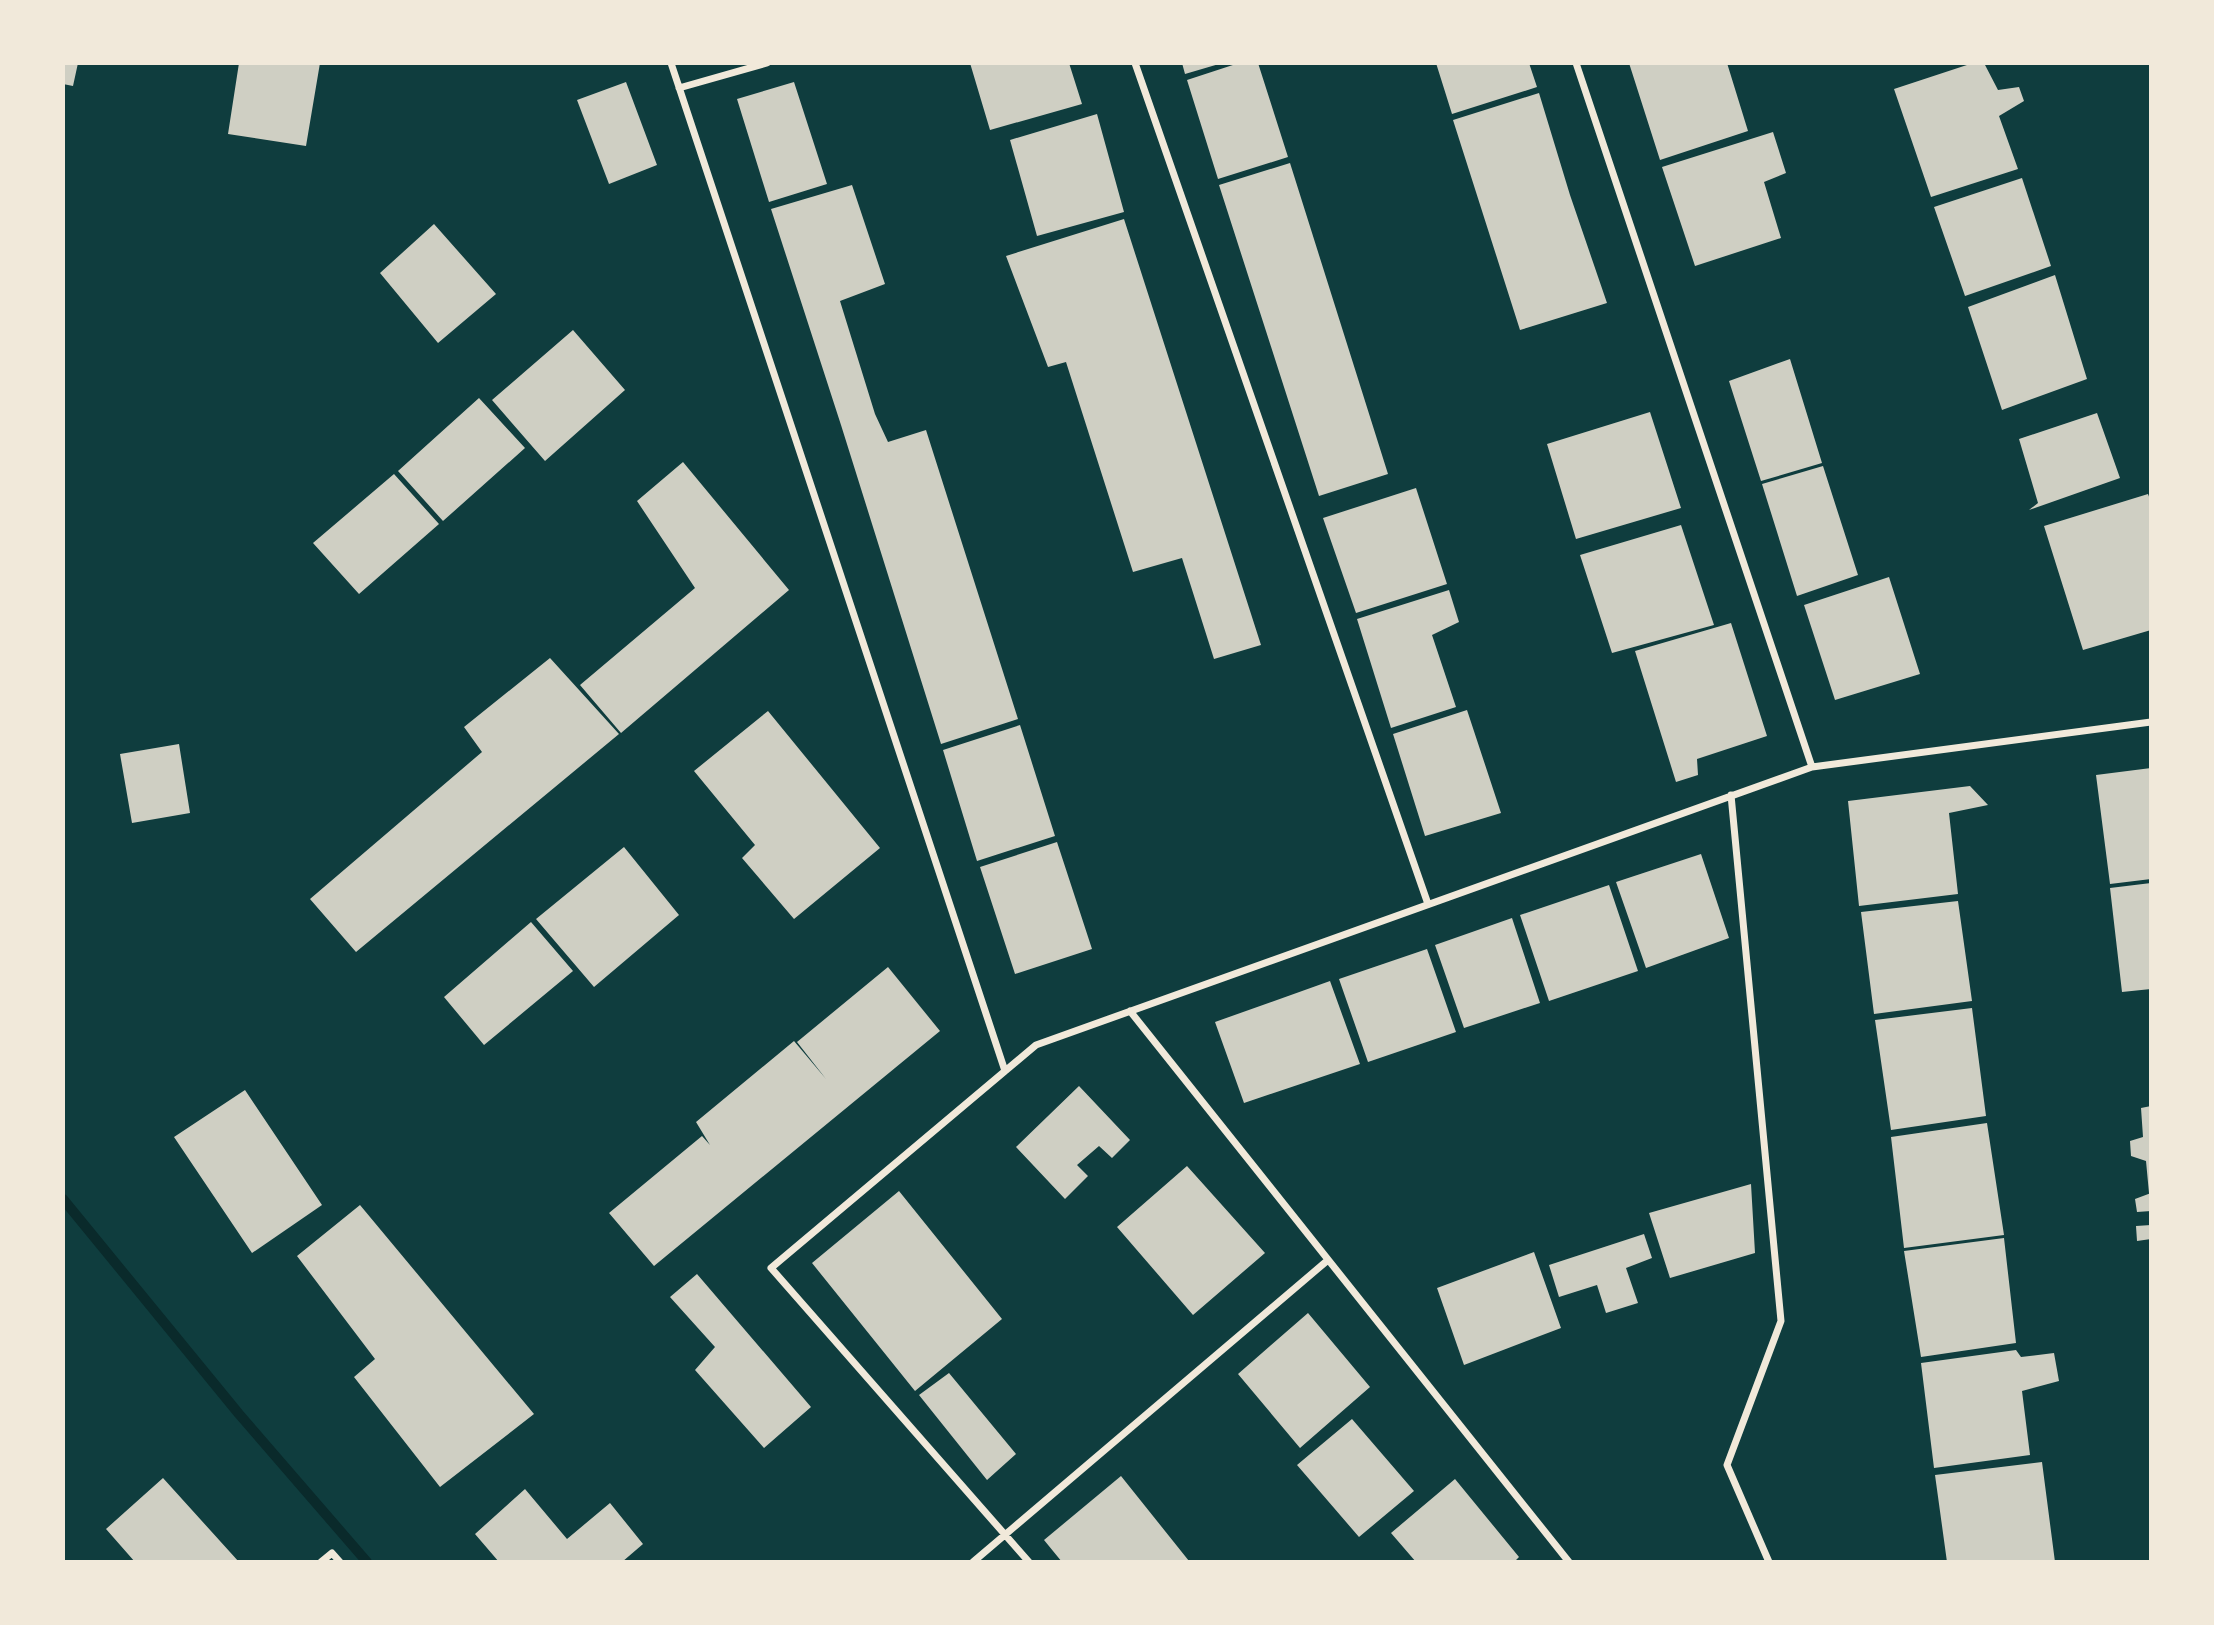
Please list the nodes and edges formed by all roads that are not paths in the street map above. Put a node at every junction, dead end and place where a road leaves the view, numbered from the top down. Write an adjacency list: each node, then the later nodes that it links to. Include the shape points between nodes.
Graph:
1 (671, 63): 5 (street)
2 (767, 63): 5 (street)
3 (1135, 63): 9 (street)
4 (1576, 63): 7 (street)
5 (679, 88): 11 (street)
6 (2151, 722): 7 (street)
7 (1812, 767): 8 (street)
8 (1731, 795): 9 (street); 19 (street, via 1781,1321 1727,1465)
9 (1428, 904): 10 (street)
10 (1130, 1011): 11 (street, via 1036,1045); 12 (street)
11 (1005, 1071): 13 (street, via 771,1268)
12 (1328, 1260): 13 (street); 18 (street)
13 (1007, 1534): 16 (street); 17 (street)
14 (321, 1562): 15 (street, via 332,1553)
15 (340, 1562)
16 (973, 1562)
17 (1029, 1562)
18 (1569, 1562)
19 (1769, 1562)

